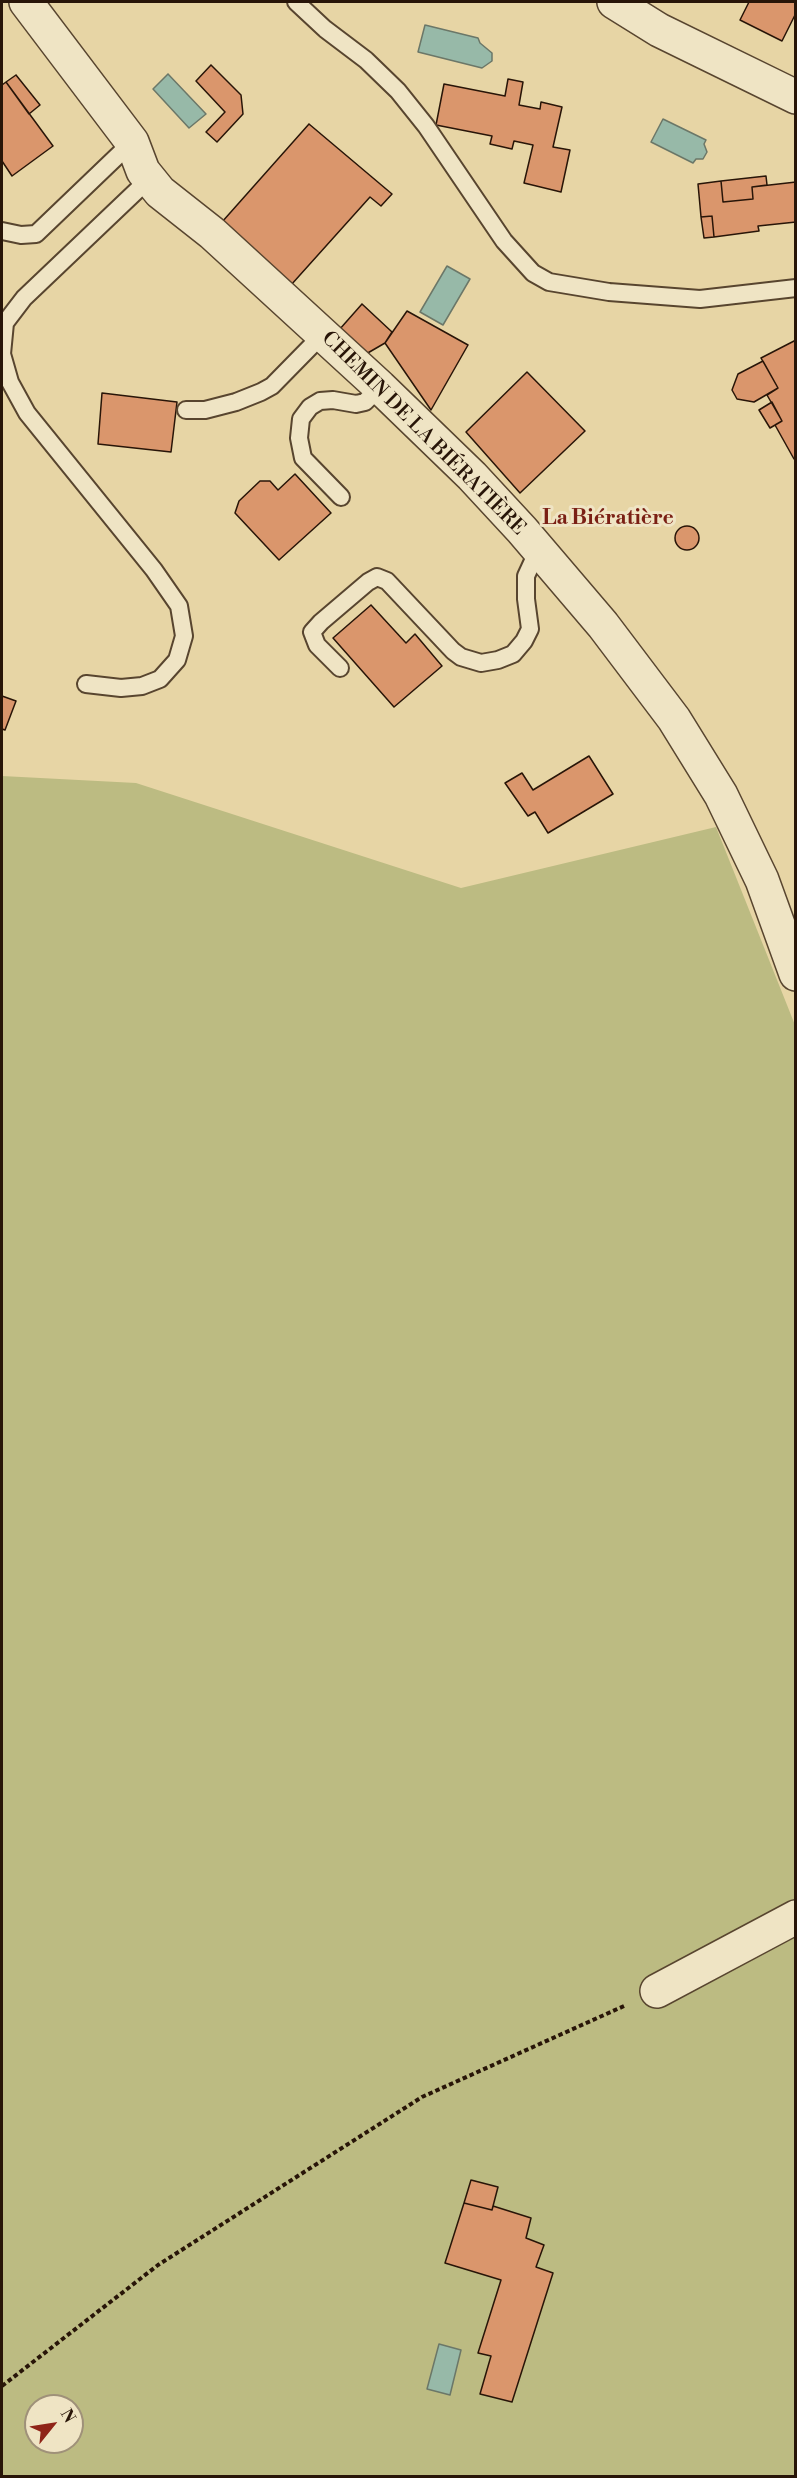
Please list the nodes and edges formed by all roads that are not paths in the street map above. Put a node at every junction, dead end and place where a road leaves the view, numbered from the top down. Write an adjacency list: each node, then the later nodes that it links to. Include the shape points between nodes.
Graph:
1 (26, 2): 5 (street, CHEMIN DE LA BIÉRATIÈRE)
2 (296, 2): 8 (lane, via 399,91 504,241 533,273 549,282 609,292 700,299)
3 (614, 2): 4 (street, via 659,30)
4 (795, 97)
5 (132, 142): 6 (street, CHEMIN DE LA BIÉRATIÈRE); 7 (lane, via 36,234)
6 (149, 179): 9 (street, CHEMIN DE LA BIÉRATIÈRE); 15 (lane, via 24,298 5,323 2,354 10,382 27,413 179,606 184,636 177,660 160,679 120,688)
7 (2, 231)
8 (795, 288)
9 (322, 334): 10 (street, CHEMIN DE LA BIÉRATIÈRE); 11 (lane, via 272,386 236,402 205,410)
10 (380, 387): 12 (lane, via 365,402 320,401 300,419 303,458); 13 (street, CHEMIN DE LA BIÉRATIÈRE, via 472,476)
11 (186, 410)
12 (341, 497)
13 (542, 554): 14 (lane, via 526,576 530,629 513,654 481,663 461,657 387,580 377,577 312,632 317,645); 16 (street, CHEMIN DE LA BIÉRATIÈRE, via 603,625 674,719 722,795 762,880)
14 (340, 668)
15 (86, 684)
16 (795, 974)
17 (795, 1917): 18 (street)
18 (657, 1991)

